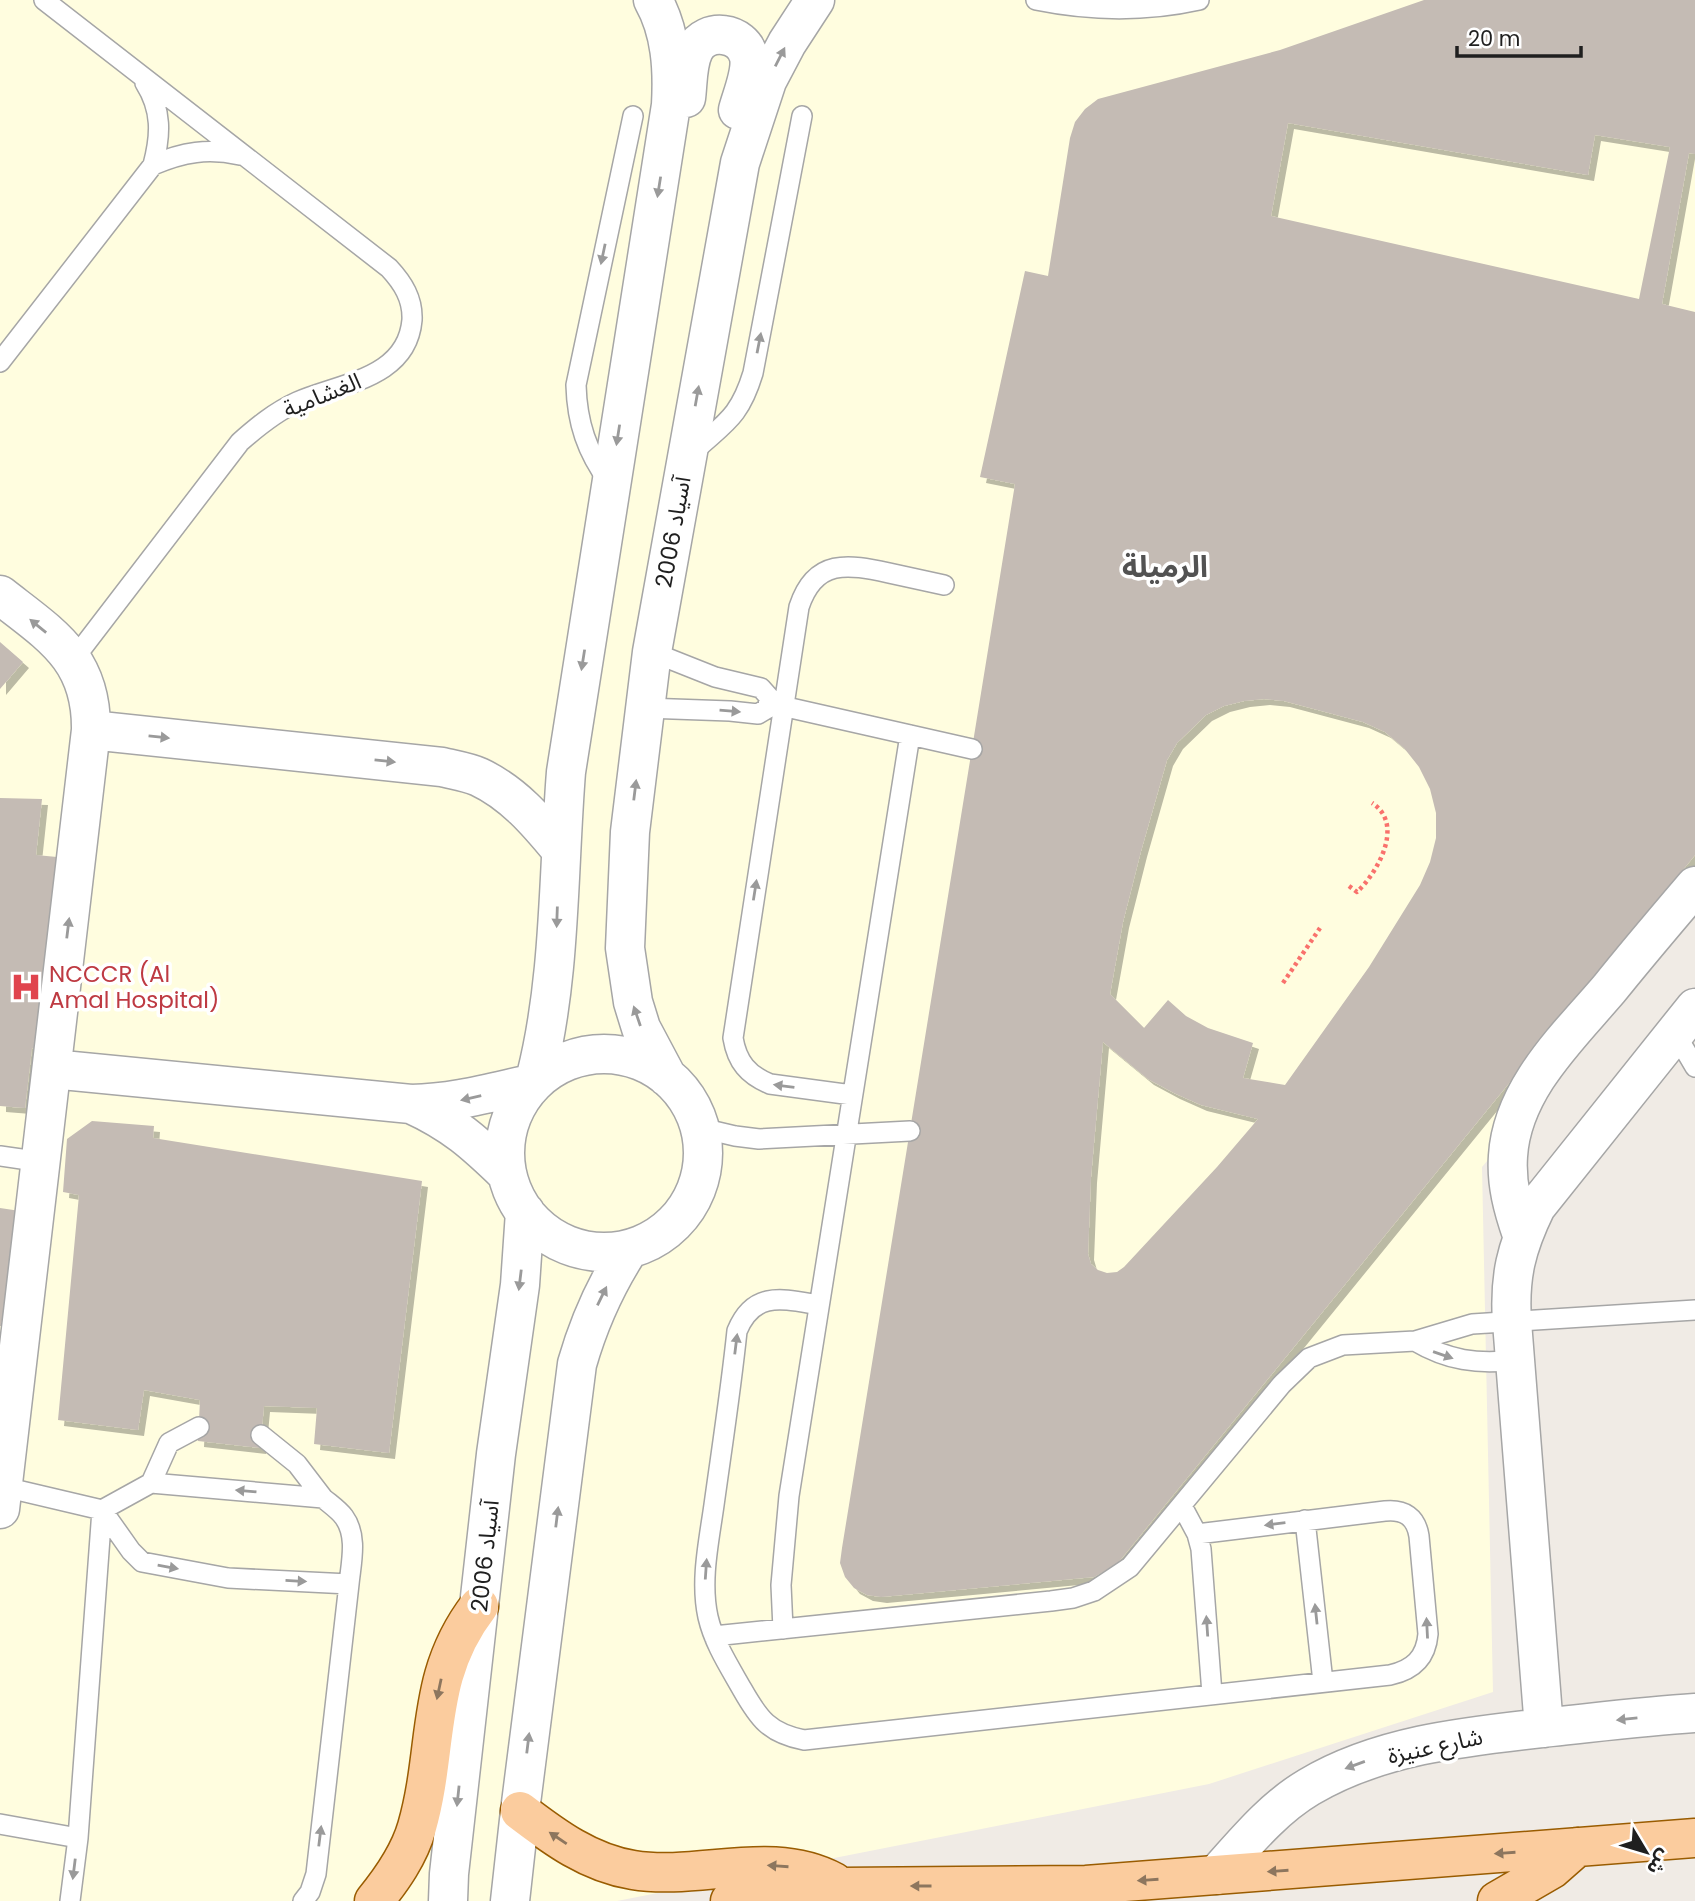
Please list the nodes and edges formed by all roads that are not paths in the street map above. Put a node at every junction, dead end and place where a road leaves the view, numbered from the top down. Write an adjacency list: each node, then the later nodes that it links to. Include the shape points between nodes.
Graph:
1 (44, 0): 6 (lane, الغشامية)
2 (653, 0): 9 (street, via 668,39 672,71)
3 (815, 0): 11 (street, آسياد 2006, one-way to 3, via 767,81)
4 (1036, 0): 5 (lane, via 1101,9)
5 (1199, 0)
6 (142, 78): 10 (lane, الغشامية); 12 (lane, الغشامية, via 152,93 159,120)
7 (633, 116): 15 (lane, one-way to 15, via 576,385 580,427)
8 (802, 116): 14 (lane, one-way to 8, via 731,419 748,390)
9 (666, 145): 11 (street, via 681,121 695,48 713,35 725,34 744,46 749,56 734,128); 15 (street, one-way to 15)
10 (242, 155): 12 (lane, الغشامية, via 197,150); 19 (lane, الغشامية, via 389,268 409,297 411,331 404,348 379,372 295,403 240,442)
11 (740, 163): 14 (street, آسياد 2006, one-way to 11)
12 (153, 165): 13 (lane, الغشامية)
13 (0, 362)
14 (686, 458): 18 (street, آسياد 2006)
15 (610, 483): 25 (street, one-way to 25, via 566,772)
16 (944, 585): 20 (lane, via 849,565 825,571 804,592)
17 (0, 595): 19 (street, one-way to 17)
18 (652, 652): 20 (lane, via 715,677 761,688); 21 (street, آسياد 2006)
19 (73, 660): 22 (street, via 86,683)
20 (776, 705): 21 (lane, one-way to 20, via 758,714); 23 (lane); 32 (lane, one-way to 20, via 770,1084 748,1072 735,1051 734,1026)
21 (645, 708): 30 (street, آسياد 2006, one-way to 21, via 633,1002 625,948 630,832)
22 (91, 730): 25 (street, one-way to 25, via 442,767 478,777 510,796); 29 (street, one-way to 22)
23 (910, 735): 24 (lane); 32 (lane)
24 (972, 749)
25 (560, 849): 31 (street, one-way to 31, via 555,968)
26 (1695, 886): 41 (street, via 1551,1057 1523,1102 1508,1155 1508,1182)
27 (1685, 1020): 28 (lane); 41 (street, via 1554,1183)
28 (1695, 1067)
29 (52, 1069): 33 (street); 38 (street)
30 (667, 1077): 31 (street, via 646,1065 601,1055 556,1065); 34 (street, via 682,1091)
31 (533, 1080): 33 (street, one-way to 33, via 471,1099); 39 (street, via 512,1111 504,1142)
32 (852, 1095): 36 (lane)
33 (411, 1104): 39 (street, via 463,1133)
34 (701, 1128): 36 (lane, via 759,1139); 42 (street, via 703,1172 690,1203 669,1229)
35 (910, 1131): 36 (lane)
36 (846, 1133): 43 (lane)
37 (0, 1156): 38 (lane)
38 (42, 1162): 51 (street)
39 (507, 1174): 40 (street)
40 (525, 1212): 42 (street, via 540,1230 582,1252 606,1254); 58 (street, آسياد 2006, one-way to 58)
41 (1522, 1234): 45 (street, via 1510,1293)
42 (629, 1249): 65 (street, one-way to 42, via 577,1364 597,1304)
43 (819, 1305): 59 (lane, via 783,1540); 60 (lane, one-way to 43, via 705,1597 706,1566 737,1331 759,1303 783,1299)
44 (1695, 1310): 45 (lane)
45 (1512, 1322): 46 (lane, via 1472,1324); 47 (street)
46 (1415, 1341): 47 (lane, one-way to 47, via 1433,1352 1473,1362); 53 (lane, via 1343,1345 1309,1359 1282,1384)
47 (1515, 1360): 64 (street)
48 (199, 1427): 50 (lane, via 169,1443)
49 (261, 1435): 52 (lane, via 297,1464)
50 (151, 1483): 52 (lane, one-way to 50); 54 (lane)
51 (1, 1494): 54 (lane)
52 (323, 1498): 57 (lane, via 344,1517 351,1531)
53 (1182, 1506): 56 (lane); 59 (lane, via 1130,1567 1094,1591 1073,1598)
54 (102, 1510): 57 (lane, one-way to 57, via 142,1562 228,1578); 67 (lane)
55 (1305, 1520): 56 (lane, one-way to 56); 61 (lane, one-way to 55); 61 (lane, one-way to 55, via 1390,1675 1413,1667 1422,1658 1427,1647 1418,1526 1413,1518 1394,1510)
56 (1197, 1534): 62 (lane, one-way to 56)
57 (349, 1584): 73 (lane, one-way to 57, via 316,1874)
58 (479, 1606): 74 (main road, one-way to 74, via 455,1641 441,1681 416,1829 396,1872); 75 (street, آسياد 2006, one-way to 75)
59 (783, 1629): 60 (lane)
60 (714, 1636): 62 (lane, via 761,1720 788,1737 804,1740)
61 (1324, 1682): 62 (lane)
62 (1212, 1694)
63 (1695, 1713): 64 (street, شارع عنيزة, one-way to 64)
64 (1544, 1728): 70 (street, شارع عنيزة, one-way to 70, via 1466,1736 1336,1772 1280,1808)
65 (520, 1811): 71 (main road, one-way to 65, via 808,1871 771,1865 681,1872 631,1870 564,1843); 76 (street)
66 (0, 1824): 67 (lane)
67 (78, 1838): 72 (lane, one-way to 72)
68 (1695, 1838): 69 (main road)
69 (1577, 1847): 70 (main road, one-way to 70); 78 (main road, via 1552,1869)
70 (1216, 1875): 71 (main road, one-way to 71, via 1086,1885)
71 (842, 1887): 77 (main road)
72 (70, 1901)
73 (303, 1901)
74 (374, 1901)
75 (448, 1901)
76 (510, 1901)
77 (730, 1901)
78 (1497, 1901)

